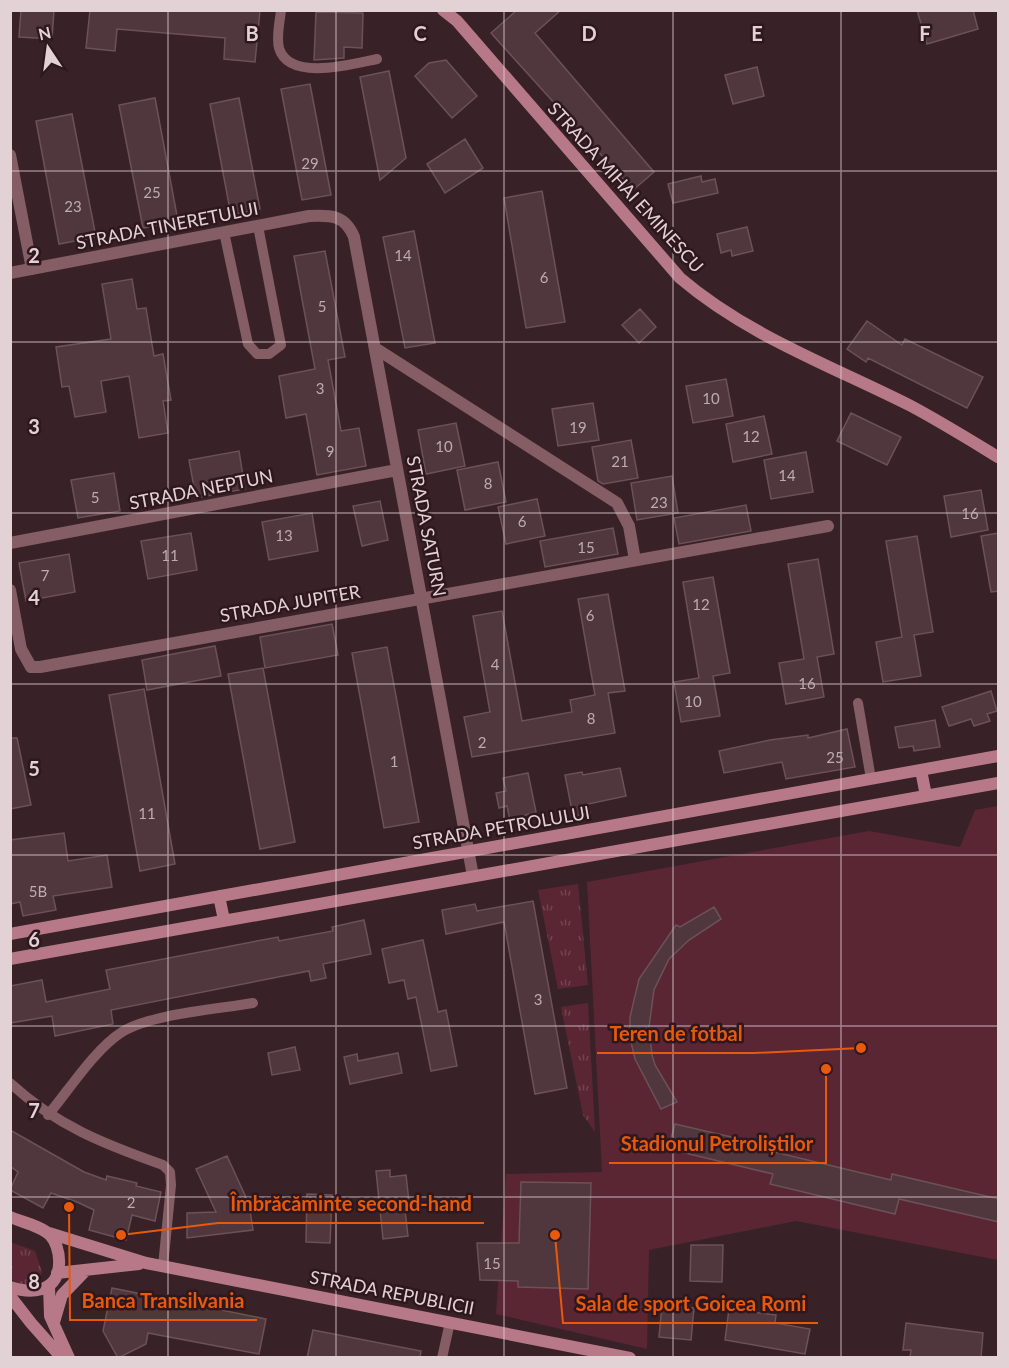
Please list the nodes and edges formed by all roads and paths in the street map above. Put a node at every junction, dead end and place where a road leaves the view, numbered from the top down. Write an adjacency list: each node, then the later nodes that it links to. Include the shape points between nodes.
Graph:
1 (281, 10): 3 (lane, via 278,46 292,63 334,69)
2 (442, 10): 11 (street, STRADA MIHAI EMINESCU, via 457,21 680,278 706,300 737,321 913,407)
3 (377, 59)
4 (10, 155): 8 (street)
5 (309, 216): 6 (street, STRADA TINERETULUI); 10 (street, STRADA SATURN, via 331,215 350,227)
6 (258, 226): 7 (street, STRADA TINERETULUI); 7 (lane, via 281,345 269,354 257,354 248,344)
7 (224, 232): 8 (street, STRADA TINERETULUI)
8 (32, 269): 9 (street, STRADA TINERETULUI)
9 (10, 273)
10 (375, 348): 12 (street, STRADA SATURN); 15 (street, via 617,503 629,526)
11 (999, 457)
12 (397, 470): 14 (street, STRADA NEPTUN); 17 (street, STRADA SATURN)
13 (828, 526): 15 (street, STRADA JUPITER)
14 (10, 543)
15 (635, 560): 17 (street, STRADA JUPITER)
16 (10, 590): 17 (street, STRADA JUPITER, via 21,649 32,667)
17 (422, 597): 24 (street, STRADA SATURN)
18 (858, 703): 21 (lane)
19 (999, 756): 20 (street, STRADA PETROLULUI)
20 (921, 770): 21 (street, STRADA PETROLULUI); 23 (street)
21 (872, 779): 24 (street, STRADA PETROLULUI)
22 (999, 783): 23 (street)
23 (926, 796): 25 (street)
24 (469, 851): 25 (street, STRADA SATURN); 26 (street, STRADA PETROLULUI)
25 (473, 876): 27 (street)
26 (219, 896): 27 (street); 28 (street, STRADA PETROLULUI)
27 (224, 920): 29 (street)
28 (10, 934)
29 (10, 959)
30 (254, 1003): 32 (lane, via 142,1023 122,1032)
31 (10, 1083): 32 (lane)
32 (48, 1115): 36 (lane, via 96,1141 163,1165 170,1172)
33 (10, 1217): 34 (street, STRADA REPUBLICII)
34 (49, 1233): 35 (street, STRADA REPUBLICII); 38 (street, via 59,1259)
35 (146, 1263): 36 (street, STRADA REPUBLICII); 37 (street, STRADA REPUBLICII)
36 (163, 1266): 42 (street, STRADA REPUBLICII)
37 (88, 1269): 38 (street, STRADA REPUBLICII); 43 (street, via 62,1294)
38 (57, 1274): 39 (street)
39 (49, 1286): 40 (street, via 35,1290); 43 (street)
40 (10, 1287)
41 (10, 1296): 44 (street)
42 (450, 1322): 46 (lane); 47 (street, STRADA REPUBLICII)
43 (54, 1326): 45 (street)
44 (62, 1358)
45 (69, 1358)
46 (442, 1358)
47 (630, 1358)

